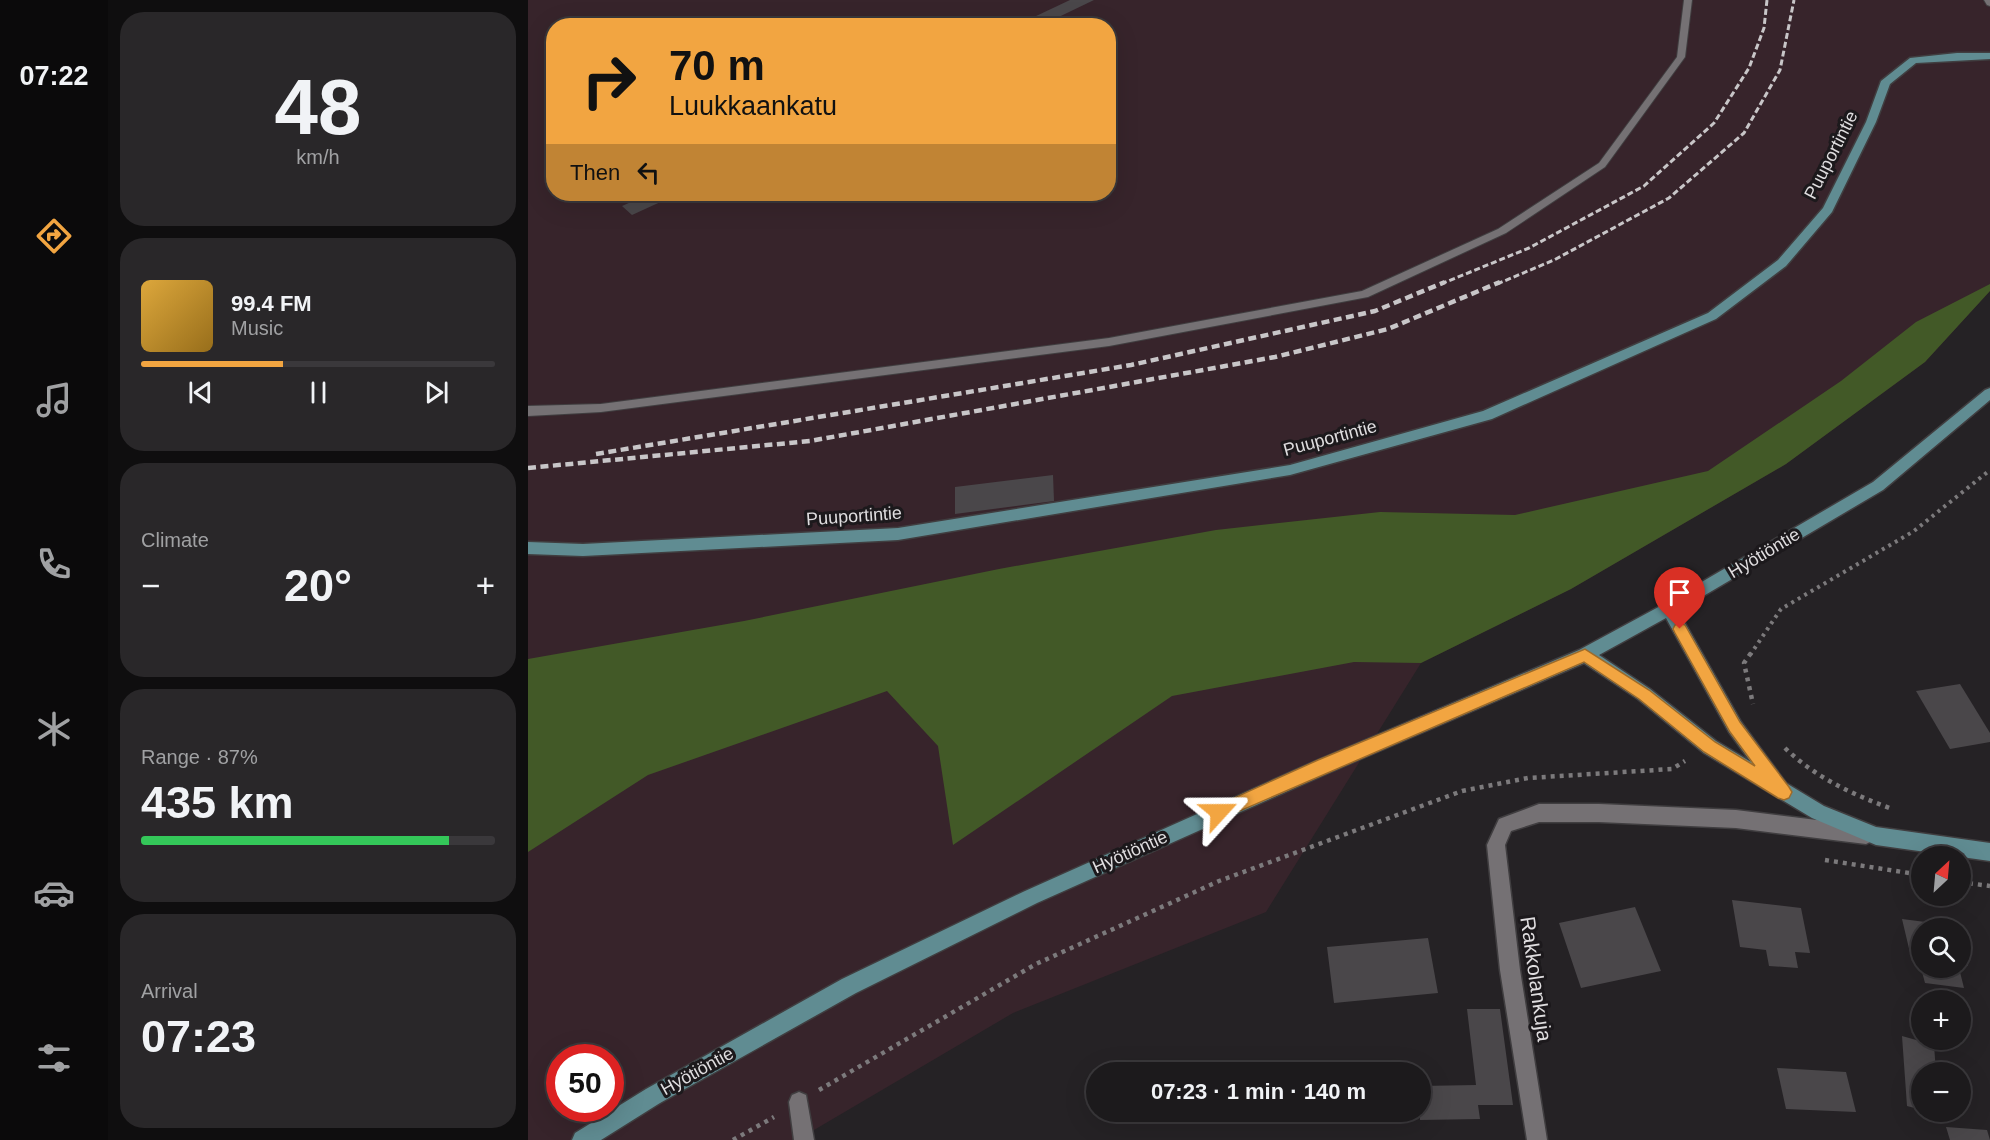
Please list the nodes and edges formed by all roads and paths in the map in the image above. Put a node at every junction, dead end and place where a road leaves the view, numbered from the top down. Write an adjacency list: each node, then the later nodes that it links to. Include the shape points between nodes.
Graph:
1 (1688, 0): 4 (lane, via 1681,57 1602,165 1502,231 1364,294 1109,342 601,408)
2 (1990, 56): 6 (street, Puuportintie, via 1913,60 1885,83 1871,122 1828,209 1782,263 1712,316 1487,415 1290,470 898,534 583,550)
3 (1990, 393): 7 (street, Hyötiöntie, via 1878,486)
4 (528, 411)
5 (1990, 470): 9 (path, via 1914,531 1781,609 1744,663 1754,707)
6 (528, 548)
7 (1669, 609): 8 (street, Hyötiöntie); 9 (street)
8 (1585, 655): 11 (street, via 1644,694); 19 (street, Hyötiöntie, via 1324,765 1031,897 849,986)
9 (1735, 727): 12 (street)
10 (1779, 740): 13 (path, via 1798,762 1851,794)
11 (1710, 747): 12 (street); 18 (path, via 1672,769 1528,778 1462,790 1219,881 1036,964)
12 (1784, 792): 14 (street, via 1818,812)
13 (1903, 813)
14 (1876, 836): 15 (street); 22 (street, Rakkolankuja, via 1736,819 1599,813 1539,813 1505,825 1496,845 1510,970)
15 (1990, 852)
16 (1971, 883): 17 (path)
17 (1990, 886)
18 (799, 1102): 20 (path); 21 (street)
19 (582, 1140)
20 (733, 1140)
21 (804, 1140)
22 (1537, 1140)

